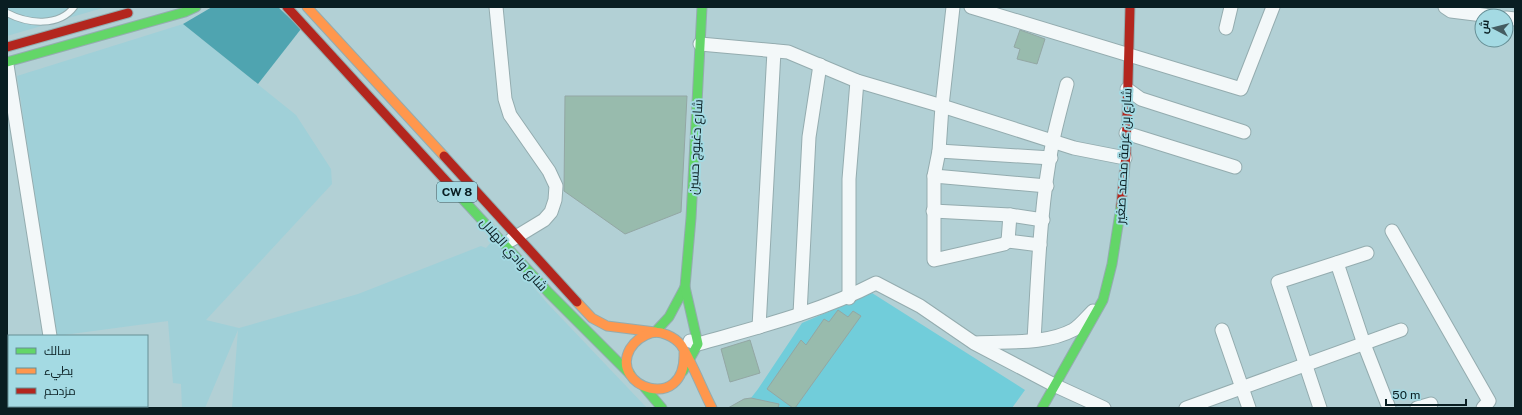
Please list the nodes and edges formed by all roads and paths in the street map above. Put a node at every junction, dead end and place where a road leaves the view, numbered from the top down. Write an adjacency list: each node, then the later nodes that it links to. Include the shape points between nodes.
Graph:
1 (74, 7): 14 (lane, via 63,18 41,22 18,19)
2 (196, 7): 21 (main road)
3 (287, 7): 43 (main road, شارع وادي الهلال / CW 8)
4 (307, 7): 41 (main road, شارع وادي الهلال / CW 8)
5 (496, 7): 41 (street, via 504,99 514,121 549,171 556,186 551,212 544,220)
6 (702, 7): 17 (main road, شارع دغبوج حسين)
7 (953, 7): 27 (street)
8 (971, 7): 20 (street)
9 (1130, 7): 20 (main road, شارع بن عرفة محمد صغير)
10 (1231, 7): 16 (street)
11 (1273, 7): 20 (street, via 1241,88)
12 (1449, 8): 15 (street)
13 (136, 11): 18 (main road)
14 (7, 13)
15 (1474, 13)
16 (1226, 28)
17 (700, 44): 19 (street); 47 (main road, شارع دغبوج حسين)
18 (7, 47)
19 (774, 51): 23 (street, via 788,52); 51 (street)
20 (1128, 54): 26 (main road, شارع بن عرفة محمد صغير)
21 (7, 62)
22 (7, 65): 55 (street)
23 (820, 65): 24 (street); 50 (street, via 809,137)
24 (857, 81): 27 (street); 48 (street, via 849,179)
25 (1067, 84): 30 (street)
26 (1127, 89): 28 (street, via 1141,99); 29 (main road, شارع بن عرفة محمد صغير)
27 (942, 106): 30 (street); 31 (street)
28 (1244, 132)
29 (1126, 133): 33 (main road, شارع بن عرفة محمد صغير); 34 (street)
30 (1053, 142): 32 (street); 33 (street)
31 (939, 151): 32 (street); 35 (street)
32 (1051, 158): 36 (street)
33 (1125, 158): 49 (main road, شارع بن عرفة محمد صغير, via 1120,221)
34 (1235, 167)
35 (934, 176): 36 (street); 37 (street)
36 (1047, 186): 39 (street)
37 (933, 211): 38 (street); 42 (street, via 934,260)
38 (1010, 215): 39 (street); 42 (street)
39 (1042, 220): 44 (street)
40 (1392, 231): 79 (street, via 1489,401)
41 (517, 236): 43 (street); 54 (main road, شارع وادي الهلال / CW 8, via 600,323 618,328)
42 (1008, 241): 44 (street)
43 (504, 244): 65 (main road, شارع وادي الهلال / CW 8, via 593,339)
44 (1040, 245): 57 (street)
45 (1367, 253): 46 (street)
46 (1337, 263): 60 (street); 63 (street, via 1278,282)
47 (685, 287): 54 (main road, via 674,310); 59 (main road)
48 (848, 298): 50 (street); 58 (street, via 876,283 920,306)
49 (1102, 301): 57 (street, via 1074,330); 66 (main road, شارع بن عرفة محمد صغير)
50 (800, 314): 51 (street)
51 (759, 327): 59 (street)
52 (1222, 330): 68 (street)
53 (1401, 330): 60 (street)
54 (655, 332): 56 (main road); 65 (main road, via 645,334 631,346 627,365)
55 (50, 335)
56 (673, 337): 59 (street); 61 (main road)
57 (1034, 340): 58 (street)
58 (974, 343): 66 (street)
59 (698, 344): 62 (main road)
60 (1364, 344): 63 (street); 77 (street)
61 (684, 353): 62 (main road); 64 (main road)
62 (689, 363): 64 (main road); 71 (main road)
63 (1306, 365): 68 (street); 76 (street)
64 (683, 371): 67 (main road, via 678,379 667,387 654,390)
65 (630, 374): 67 (main road)
66 (1056, 386): 72 (main road, شارع بن عرفة محمد صغير); 73 (street)
67 (645, 388): 70 (main road)
68 (1242, 388): 74 (street); 75 (street)
69 (1431, 404): 78 (street)
70 (662, 408)
71 (712, 408)
72 (1042, 408)
73 (1104, 408)
74 (1186, 408)
75 (1249, 408)
76 (1320, 408)
77 (1389, 408)
78 (1417, 408)
79 (1483, 408)

